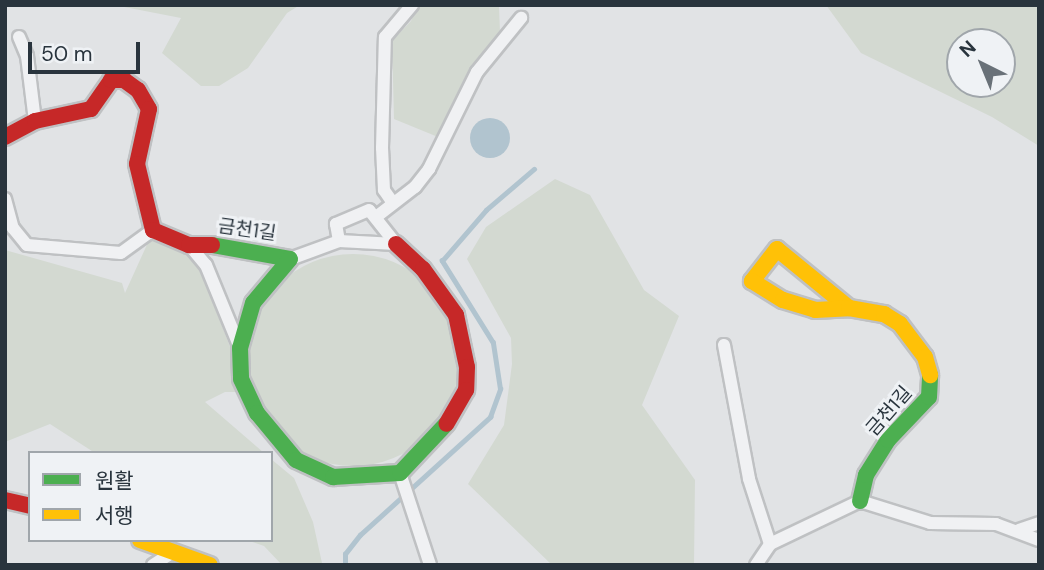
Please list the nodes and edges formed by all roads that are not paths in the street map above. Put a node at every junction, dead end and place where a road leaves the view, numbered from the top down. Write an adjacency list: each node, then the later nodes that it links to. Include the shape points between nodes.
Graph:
1 (412, 5): 7 (street, via 385,37 384,190)
2 (520, 18): 7 (street, via 477,72 429,169)
3 (19, 37): 4 (street, via 27,56)
4 (35, 121): 5 (street); 9 (street, via 91,108 111,80 124,80 138,90 149,109 137,164)
5 (5, 137)
6 (5, 199): 9 (street, via 13,228 27,245 121,253)
7 (393, 203): 8 (street)
8 (376, 217): 10 (street, via 369,210 357,212 336,224); 11 (street)
9 (153, 230): 12 (street, 금천1길)
10 (339, 241): 11 (street); 13 (street)
11 (396, 244): 17 (street, via 424,269 456,315 467,367 466,390 456,410)
12 (188, 245): 13 (street, 금천1길, via 222,246); 16 (street, via 206,265)
13 (290, 259): 16 (street, 금천1길, via 253,303)
14 (849, 308): 14 (street, via 777,249 752,281 804,307); 19 (street, 금천1길, via 884,314 900,324 925,357 933,385 921,408 881,450 866,475)
15 (723, 345): 25 (street, via 749,479)
16 (240, 348): 17 (street, 금천1길, via 242,379 257,413 296,460 333,477)
17 (401, 478): 29 (street)
18 (5, 500): 20 (street)
19 (860, 501): 22 (street, via 930,523 980,521); 25 (street)
20 (28, 506)
21 (1039, 523): 22 (street)
22 (1019, 530): 23 (street)
23 (1039, 540)
24 (146, 542): 26 (street)
25 (770, 544): 30 (street)
26 (173, 552): 27 (street); 28 (street)
27 (153, 565)
28 (210, 565)
29 (430, 565)
30 (756, 565)

